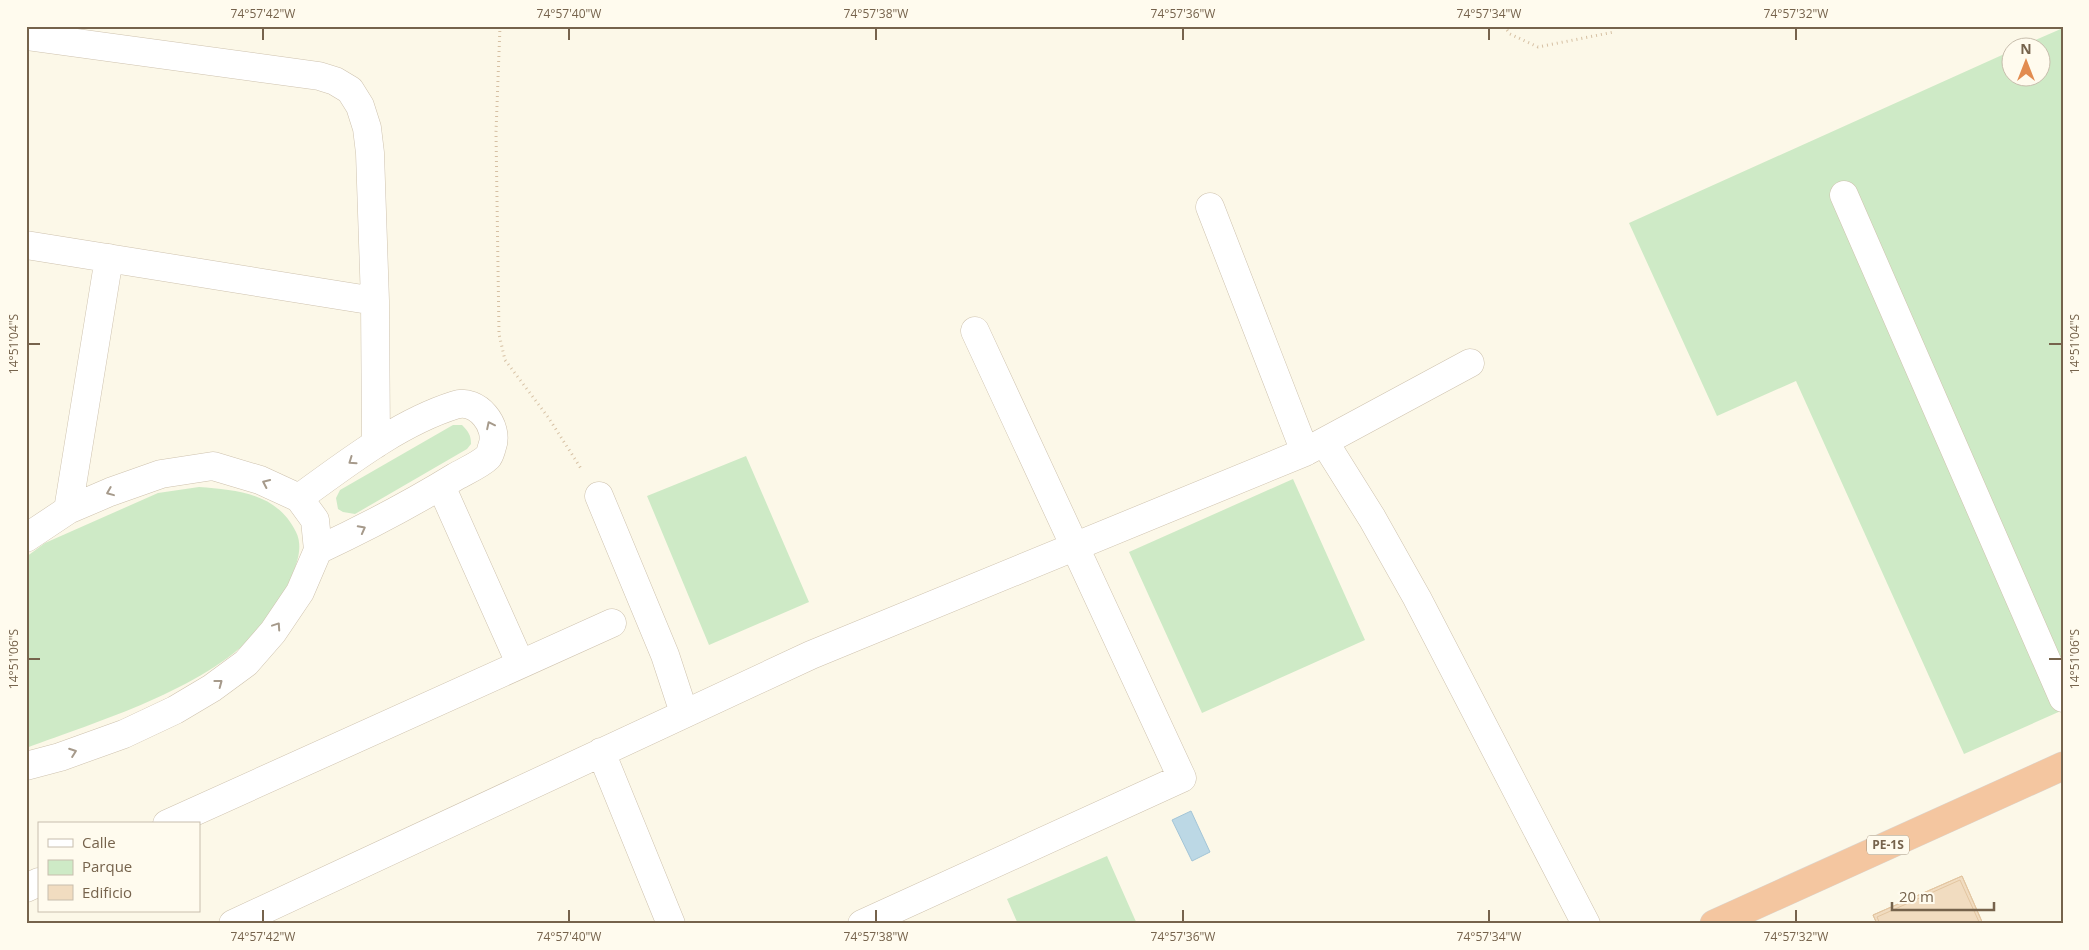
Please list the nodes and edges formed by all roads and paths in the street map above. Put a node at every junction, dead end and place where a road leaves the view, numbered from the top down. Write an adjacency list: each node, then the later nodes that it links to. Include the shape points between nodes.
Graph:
1 (500, 26): 15 (path, via 496,132 499,334 506,360)
2 (1504, 26): 3 (path, via 1510,34 1538,47)
3 (1614, 32)
4 (26, 36): 9 (street, via 320,76 350,90 360,106 367,128 370,153)
5 (1844, 195): 23 (street)
6 (1210, 207): 13 (street)
7 (26, 245): 8 (street)
8 (109, 258): 9 (street); 17 (street)
9 (375, 301): 12 (street)
10 (975, 332): 19 (street)
11 (1470, 363): 13 (street)
12 (376, 444): 14 (street, one-way to 12, via 489,456 496,438 490,421 476,408 457,404); 16 (street, one-way to 16)
13 (1315, 447): 19 (street); 34 (street, via 1372,518 1417,598)
14 (441, 486): 20 (street, one-way to 14); 22 (street)
15 (599, 496): 24 (street, via 665,656)
16 (298, 498): 17 (street, one-way to 17, via 260,480 214,466 160,474); 20 (street, via 315,520)
17 (68, 510): 18 (street)
18 (26, 538)
19 (1074, 548): 24 (street, via 811,655); 33 (street, via 1182,778)
20 (318, 550): 26 (street, one-way to 20, via 124,734 175,710 246,663 273,632 300,592)
21 (612, 623): 22 (street)
22 (520, 663): 28 (street)
23 (2063, 698)
24 (684, 713): 25 (street)
25 (601, 752): 31 (street); 32 (street)
26 (26, 766)
27 (2063, 766): 35 (highway, PE-1S)
28 (171, 822)
29 (38, 882): 30 (street)
30 (26, 888)
31 (233, 924)
32 (671, 924)
33 (862, 924)
34 (1586, 924)
35 (1714, 924)

